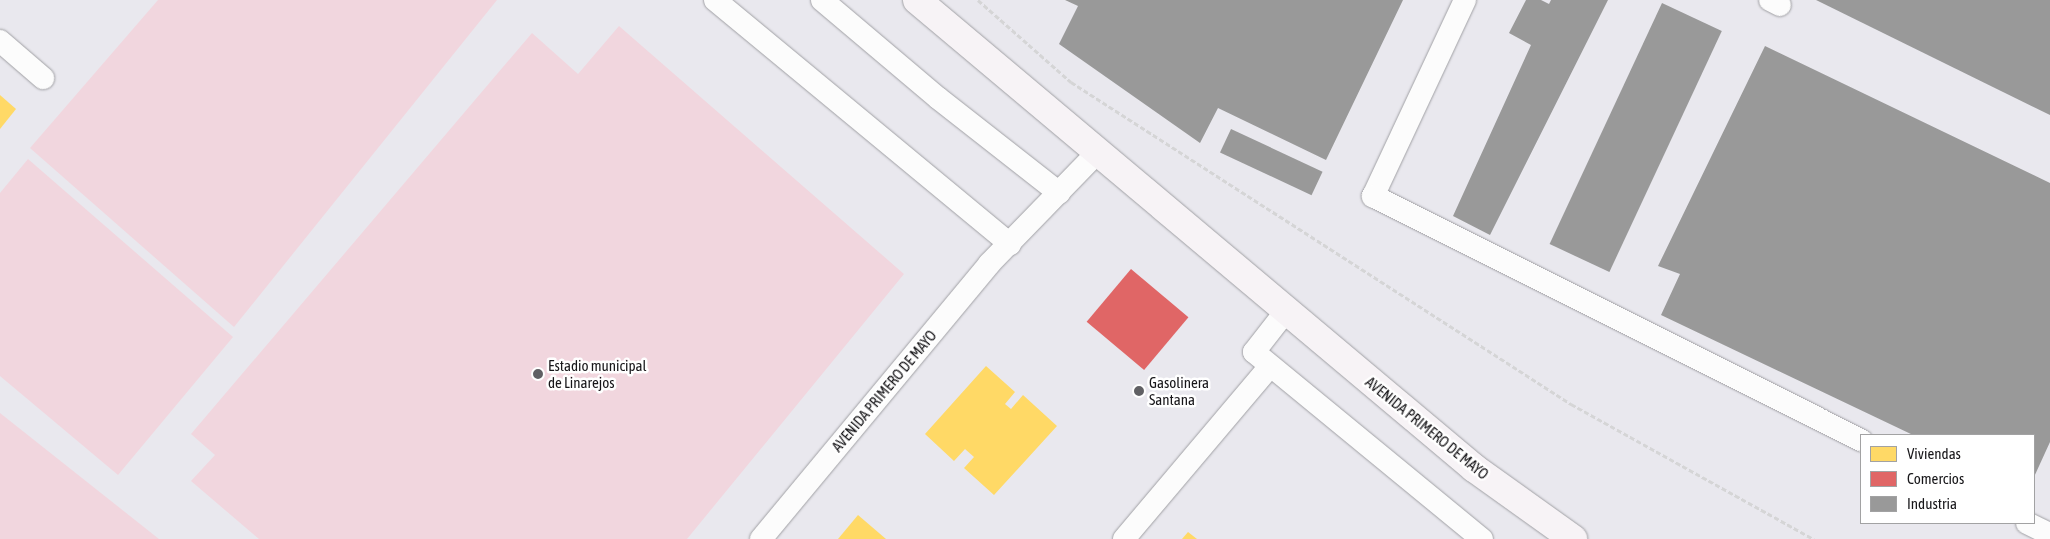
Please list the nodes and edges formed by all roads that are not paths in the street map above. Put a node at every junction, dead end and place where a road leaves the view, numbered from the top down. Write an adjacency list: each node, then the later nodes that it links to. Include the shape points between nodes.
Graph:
1 (715, 0): 9 (street)
2 (822, 0): 8 (street, via 938,98)
3 (917, 0): 7 (main road, AVENIDA PRIMERO DE MAYO)
4 (1465, 0): 12 (street, via 1373,196)
5 (0, 41): 6 (street)
6 (43, 78)
7 (1097, 153): 8 (street, AVENIDA PRIMERO DE MAYO); 10 (main road, AVENIDA PRIMERO DE MAYO)
8 (1059, 193): 9 (street, AVENIDA PRIMERO DE MAYO)
9 (1010, 244): 13 (street, AVENIDA PRIMERO DE MAYO, via 989,264)
10 (1286, 311): 11 (street, via 1254,352); 16 (main road, AVENIDA PRIMERO DE MAYO, via 1474,468)
11 (1270, 366): 14 (street); 15 (street)
12 (1860, 440)
13 (761, 539)
14 (1124, 539)
15 (1482, 539)
16 (1573, 539)

